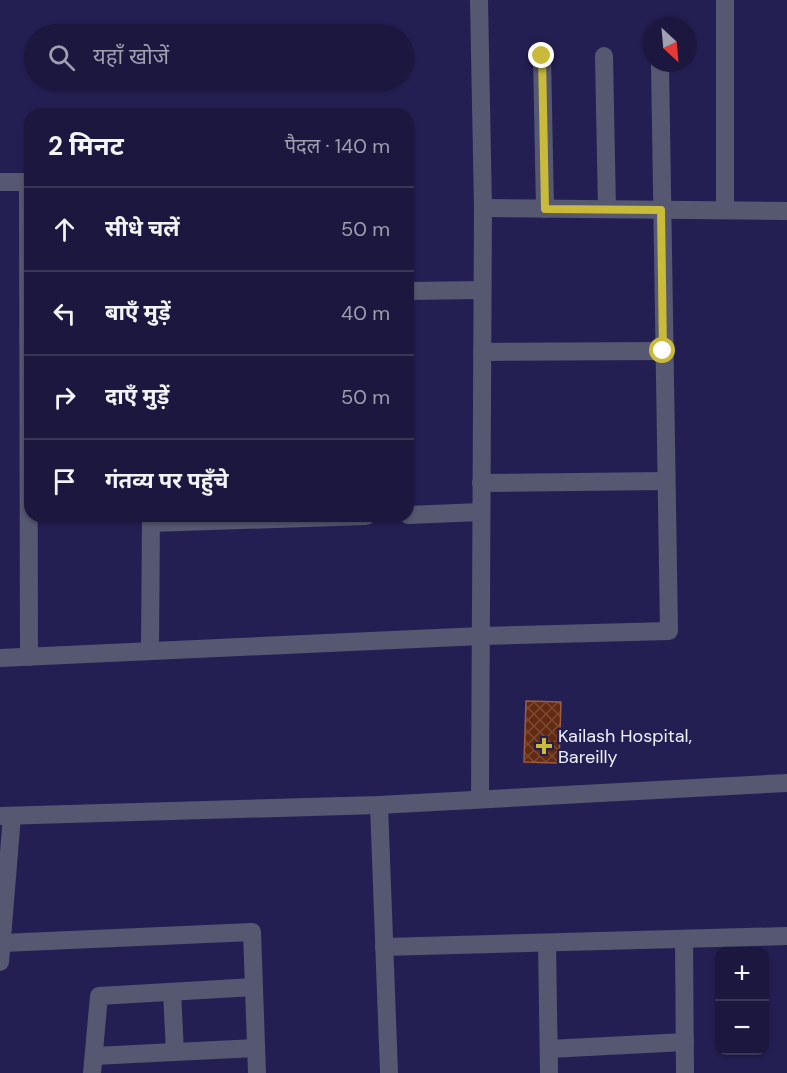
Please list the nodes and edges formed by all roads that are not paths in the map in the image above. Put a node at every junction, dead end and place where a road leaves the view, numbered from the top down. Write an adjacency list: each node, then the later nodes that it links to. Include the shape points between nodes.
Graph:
1 (479, 0): 8 (street)
2 (725, 0): 12 (street)
3 (542, 56): 9 (street)
4 (604, 56): 10 (street)
5 (660, 72): 11 (street)
6 (0, 182): 7 (street)
7 (24, 182)
8 (483, 208): 9 (street); 14 (street)
9 (545, 209): 10 (street)
10 (607, 209): 11 (street)
11 (661, 210): 12 (street); 17 (street)
12 (725, 210): 13 (street)
13 (787, 211)
14 (482, 290): 15 (street); 16 (street)
15 (414, 291)
16 (482, 351): 17 (street); 19 (street)
17 (663, 351): 18 (street)
18 (666, 481): 19 (street); 24 (street, via 669,631)
19 (481, 483): 20 (street)
20 (481, 512): 21 (street); 24 (street)
21 (414, 514)
22 (29, 522): 26 (street)
23 (151, 522): 25 (street)
24 (480, 636): 25 (street); 29 (street)
25 (150, 651): 26 (street)
26 (29, 657): 27 (street)
27 (0, 658)
28 (787, 783): 29 (street)
29 (480, 799): 30 (street)
30 (379, 805): 31 (street); 36 (street)
31 (6, 816): 34 (street)
32 (787, 936): 33 (street)
33 (684, 939): 35 (street); 40 (street)
34 (2, 943): 37 (street); 38 (street, via 252,932)
35 (547, 943): 36 (street); 42 (street)
36 (384, 947): 46 (street)
37 (0, 962)
38 (254, 987): 39 (street); 41 (street)
39 (172, 992): 43 (street); 44 (street, via 99,996)
40 (685, 1042): 42 (street); 48 (street)
41 (256, 1048): 43 (street); 45 (street)
42 (549, 1049): 47 (street)
43 (175, 1052): 44 (street)
44 (93, 1064)
45 (257, 1073)
46 (389, 1073)
47 (549, 1073)
48 (685, 1073)

